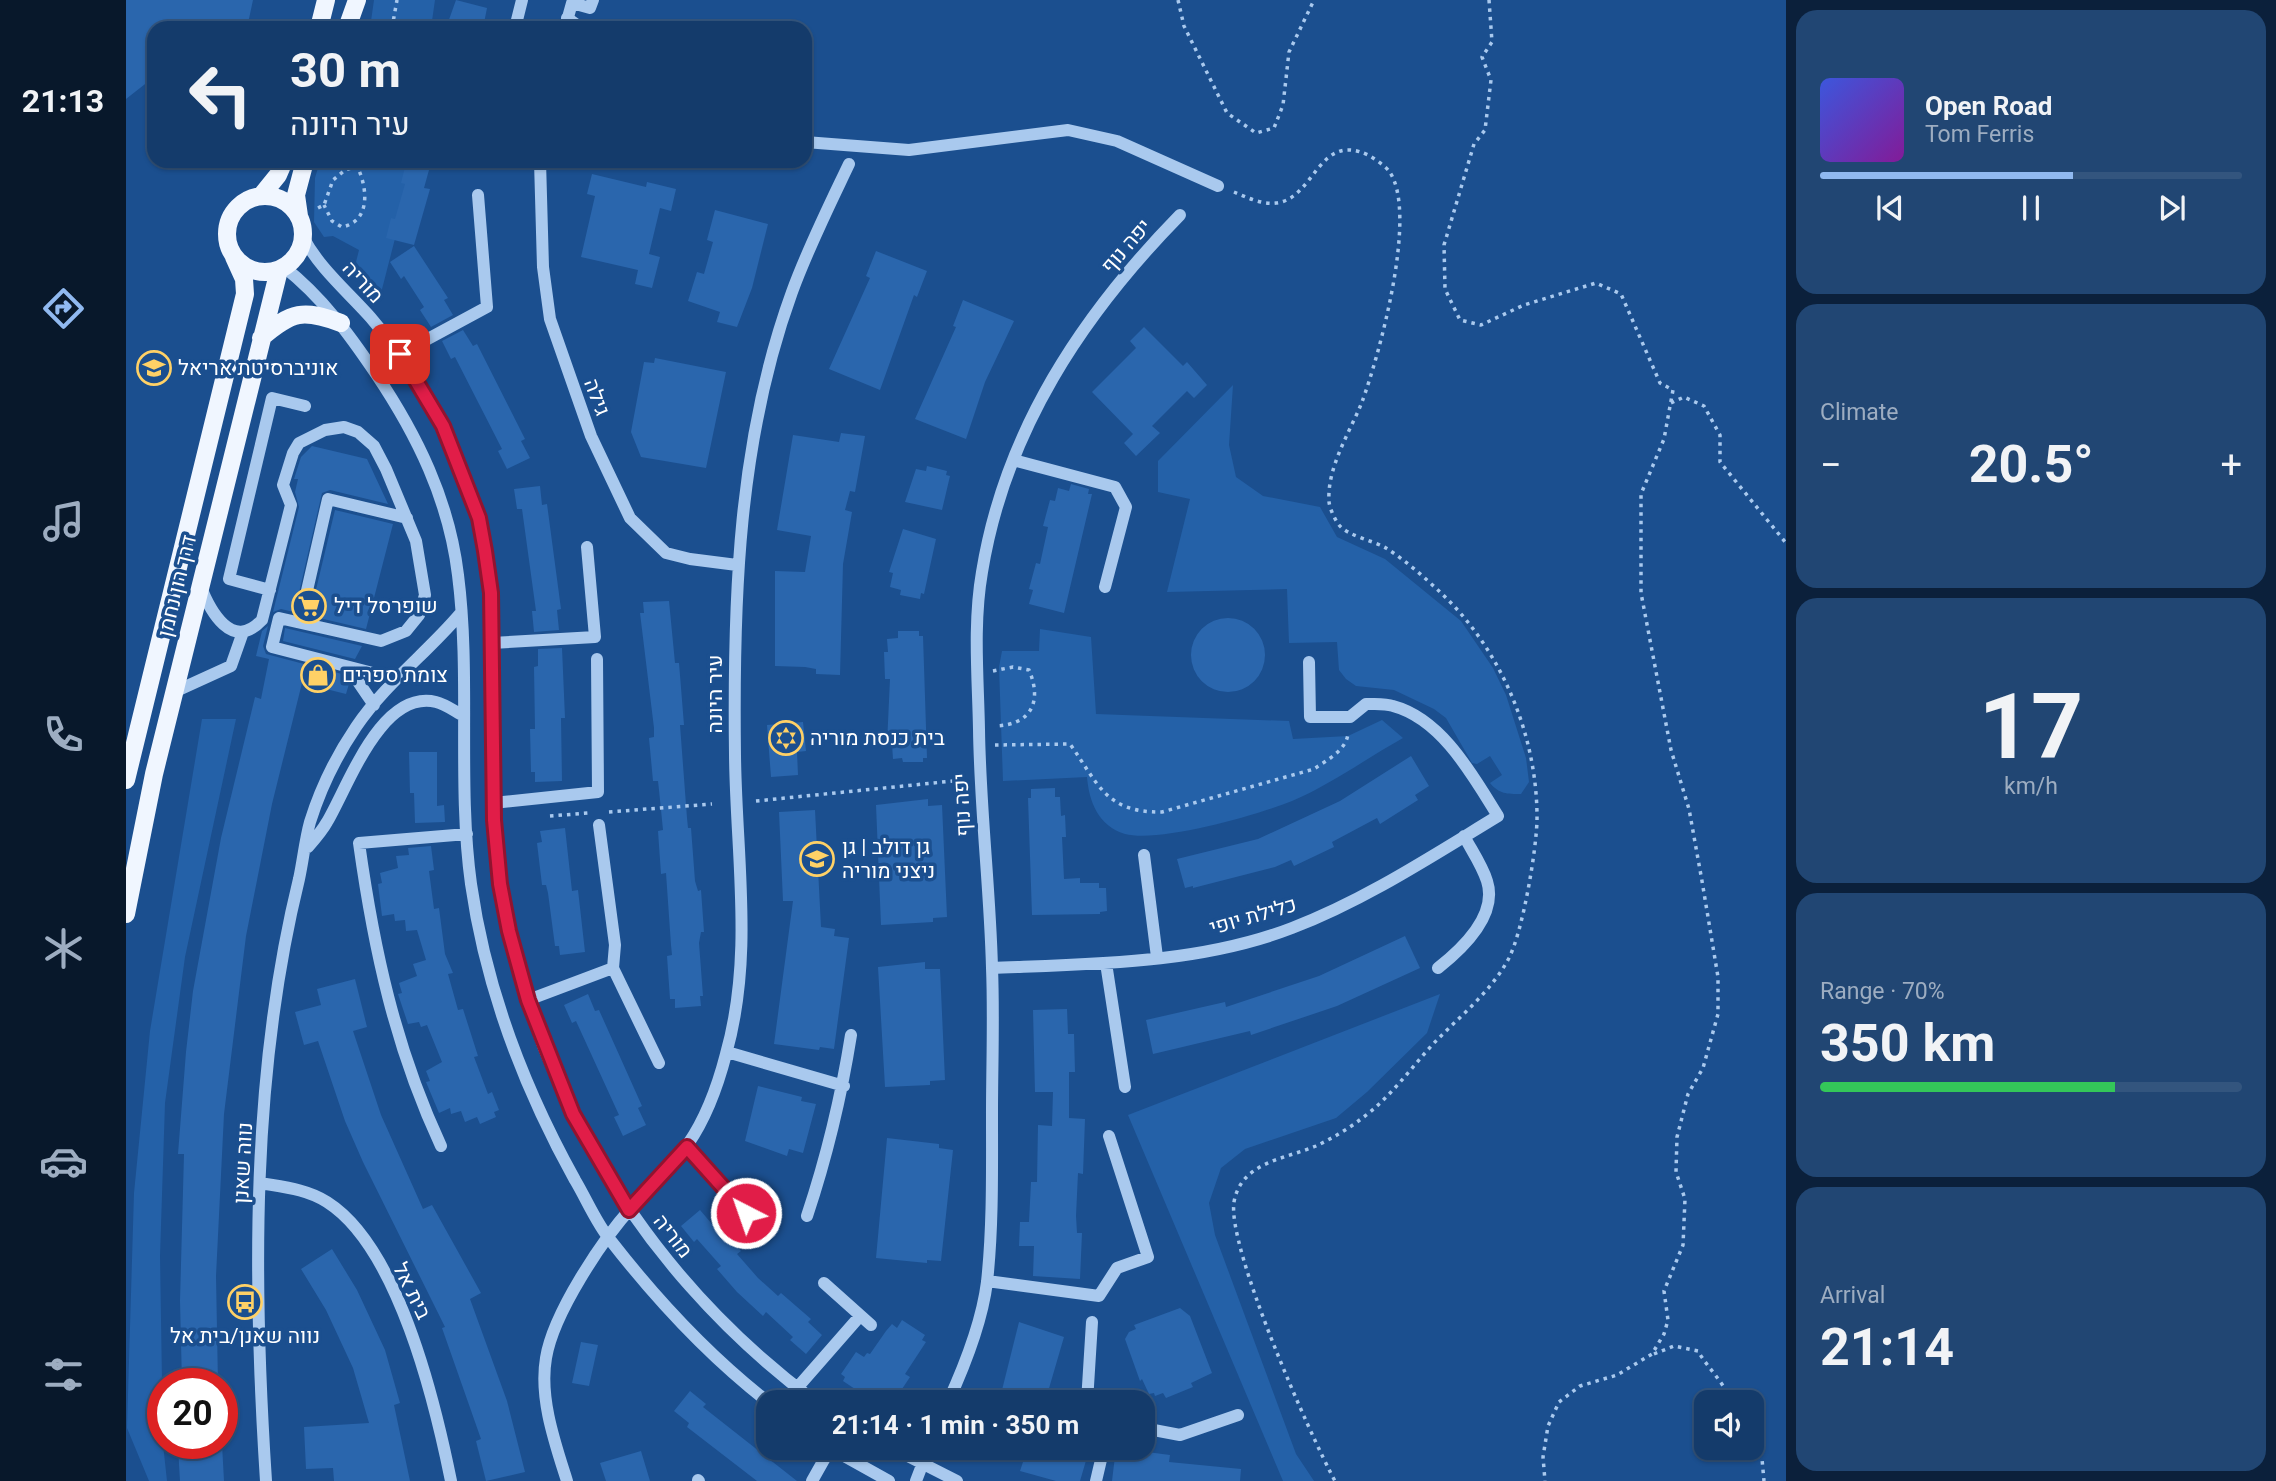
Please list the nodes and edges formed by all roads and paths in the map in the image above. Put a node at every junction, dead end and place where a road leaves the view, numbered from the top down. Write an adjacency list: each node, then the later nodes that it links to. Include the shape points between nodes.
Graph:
1 (326, 0): 9 (main road)
2 (357, 0): 10 (main road)
3 (397, 0): 11 (path)
4 (522, 0): 12 (street)
5 (593, 0): 13 (street, via 590,8 572,3)
6 (1178, 0): 7 (path, via 1184,26 1227,113 1256,133 1274,128 1283,105 1289,52)
7 (1314, 0)
8 (1489, 0): 32 (path, via 1492,41 1482,57 1491,80 1485,130 1474,144 1444,245 1445,289 1460,320 1481,325 1524,305 1596,283 1622,294 1660,383 1673,390)
9 (321, 21)
10 (350, 21)
11 (393, 21)
12 (517, 21)
13 (567, 21)
14 (812, 143): 21 (street, via 909,150 1068,130 1117,141)
15 (849, 164): 38 (street, עיר היונה, via 792,293 769,372 752,443)
16 (281, 168): 23 (main road)
17 (303, 168): 25 (main road, via 296,195)
18 (349, 168): 19 (path, via 333,180 324,205 331,221 342,227 356,220 364,205 366,188)
19 (360, 168)
20 (540, 168): 38 (street, גילה, via 550,319 591,436 630,518 666,553)
21 (1219, 186): 115 (path, via 1261,202 1282,202 1328,156 1348,149 1370,156 1390,172 1399,198 1397,268 1367,387 1335,469 1328,504 1340,528 1387,549 1442,594 1475,631 1499,669 1523,729 1537,817 1517,934 1510,956 1486,991 1362,1119 1248,1175 1234,1203 1234,1223 1254,1285 1311,1436)
22 (478, 195): 31 (street, via 488,307)
23 (261, 196): 25 (main road, via 283,200); 27 (main road, via 244,202 230,219 228,244)
24 (1180, 215): 34 (street, יפה נוף, via 1087,322 1037,402)
25 (299, 216): 26 (main road)
26 (303, 237): 28 (main road, via 294,259); 31 (street, מוריה, via 314,258)
27 (234, 257): 28 (main road, via 254,271); 57 (main road, דרך רון נחמן, via 246,294)
28 (282, 268): 29 (street, מוריה, via 300,278); 30 (main road, דרך רון נחמן)
29 (341, 323): 30 (main road, via 308,313 293,315); 43 (street, מוריה, via 418,440 451,540)
30 (261, 338): 39 (main road, דרך רון נחמן)
31 (400, 354): 45 (street, מוריה, via 443,426 479,518 491,593)
32 (1671, 403): 36 (path, via 1684,397 1704,406 1720,435 1720,462); 91 (path, via 1664,439 1641,494 1641,593 1700,869 1718,977 1718,1014 1677,1137 1676,1172 1685,1199 1684,1245 1664,1291 1668,1320)
33 (305, 406): 41 (street, via 272,398 229,579)
34 (1013, 460): 40 (street, via 1115,487 1125,507); 49 (street, יפה נוף, via 982,574)
35 (407, 518): 41 (street, via 374,446 358,432 344,427 310,435 293,453 283,485 291,505); 42 (street, via 328,499); 48 (street, via 416,541 425,595 419,615 407,631 381,641 370,640 279,618 272,647)
36 (1786, 543)
37 (587, 547): 45 (street, via 595,637)
38 (737, 565): 74 (street, עיר היונה, via 735,803 744,902 741,987)
39 (200, 585): 44 (street, via 217,619 230,630); 51 (main road, דרך רון נחמן)
40 (1105, 587)
41 (270, 590): 44 (street, via 262,620)
42 (306, 595)
43 (460, 614): 50 (street, נווה שאנן); 53 (street, מוריה)
44 (243, 632): 51 (street, via 231,666)
45 (492, 643): 60 (street, מוריה)
46 (597, 659): 60 (street, via 598,792)
47 (1309, 662): 54 (street, via 1310,717)
48 (348, 667): 50 (street); 52 (street)
49 (977, 672): 55 (street, יפה נוף); 55 (path, via 1013,667 1029,670 1036,695 1031,711 1013,726)
50 (396, 679): 52 (street, נווה שאנן)
51 (174, 692): 66 (main road, דרך רון נחמן)
52 (373, 705): 64 (street, נווה שאנן, via 329,777 310,824)
53 (464, 716): 62 (street, מוריה); 64 (street, נווה שאנן, via 436,702 420,702 388,719)
54 (1350, 716): 56 (path, via 1348,740 1314,769 1162,812 1119,805 1080,763 1070,744); 63 (street, כלילת יופי, via 1366,704 1393,705 1436,730 1498,816)
55 (979, 727): 56 (street, יפה נוף)
56 (979, 745): 70 (street, יפה נוף)
57 (126, 780)
58 (953, 781): 59 (path)
59 (756, 801)
60 (493, 803): 72 (street, מוריה, via 500,884)
61 (599, 825): 69 (street, via 615,945)
62 (467, 834): 79 (street, via 359,843 370,923 396,1029 414,1088); 85 (street, מוריה, via 474,899 496,1000 513,1050 546,1127)
63 (1464, 836): 67 (street, כלילת יופי, via 1376,888 1292,928); 71 (street, via 1489,884 1488,904 1460,950)
64 (306, 850): 81 (street, נווה שאנן, via 285,942)
65 (1144, 855): 67 (street)
66 (126, 914)
67 (1157, 957): 68 (street, כלילת יופי)
68 (1105, 964): 70 (street, כלילת יופי); 77 (street)
69 (613, 968): 72 (street); 75 (street)
70 (992, 968): 86 (street, יפה נוף, via 992,1218)
71 (1438, 968)
72 (528, 1000): 82 (street, מוריה, via 573,1114)
73 (851, 1035): 76 (street)
74 (727, 1052): 76 (street); 80 (street, עיר היונה, via 707,1111)
75 (659, 1063)
76 (844, 1086): 84 (street)
77 (1125, 1087)
78 (1109, 1136): 86 (street, via 1148,1257 1118,1268 1099,1296)
79 (441, 1146)
80 (687, 1147): 82 (street, עיר היונה); 83 (street)
81 (260, 1184): 107 (street, נווה שאנן, via 259,1358); 108 (street, בית אל, via 312,1194 328,1202 358,1231 393,1293 420,1355)
82 (629, 1210): 85 (street); 92 (street, מוריה, via 707,1309)
83 (746, 1213)
84 (807, 1216)
85 (609, 1239): 97 (street, מוריה, via 685,1327); 109 (street, via 567,1301 546,1359 549,1412)
86 (987, 1280): 94 (street, יפה נוף)
87 (824, 1283): 88 (street)
88 (860, 1316): 90 (street); 92 (street)
89 (1091, 1322): 95 (street)
90 (871, 1325)
91 (1652, 1354): 96 (path, via 1674,1346 1698,1351); 116 (path, via 1617,1375 1580,1387 1559,1402 1548,1426)
92 (797, 1388): 93 (street, מוריה)
93 (800, 1390)
94 (954, 1390)
95 (1088, 1390)
96 (1726, 1390)
97 (756, 1392)
98 (1238, 1415): 99 (street, via 1180,1435)
99 (1155, 1430)
100 (823, 1460): 110 (street)
101 (851, 1460): 111 (street)
102 (912, 1460): 106 (street)
103 (924, 1460): 106 (street)
104 (1101, 1460): 114 (street)
105 (1762, 1460): 117 (path)
106 (922, 1466): 112 (street); 113 (street)
107 (265, 1481)
108 (451, 1481)
109 (567, 1481)
110 (812, 1481)
111 (889, 1481)
112 (916, 1481)
113 (957, 1481)
114 (1096, 1481)
115 (1335, 1481)
116 (1545, 1481)
117 (1764, 1481)

